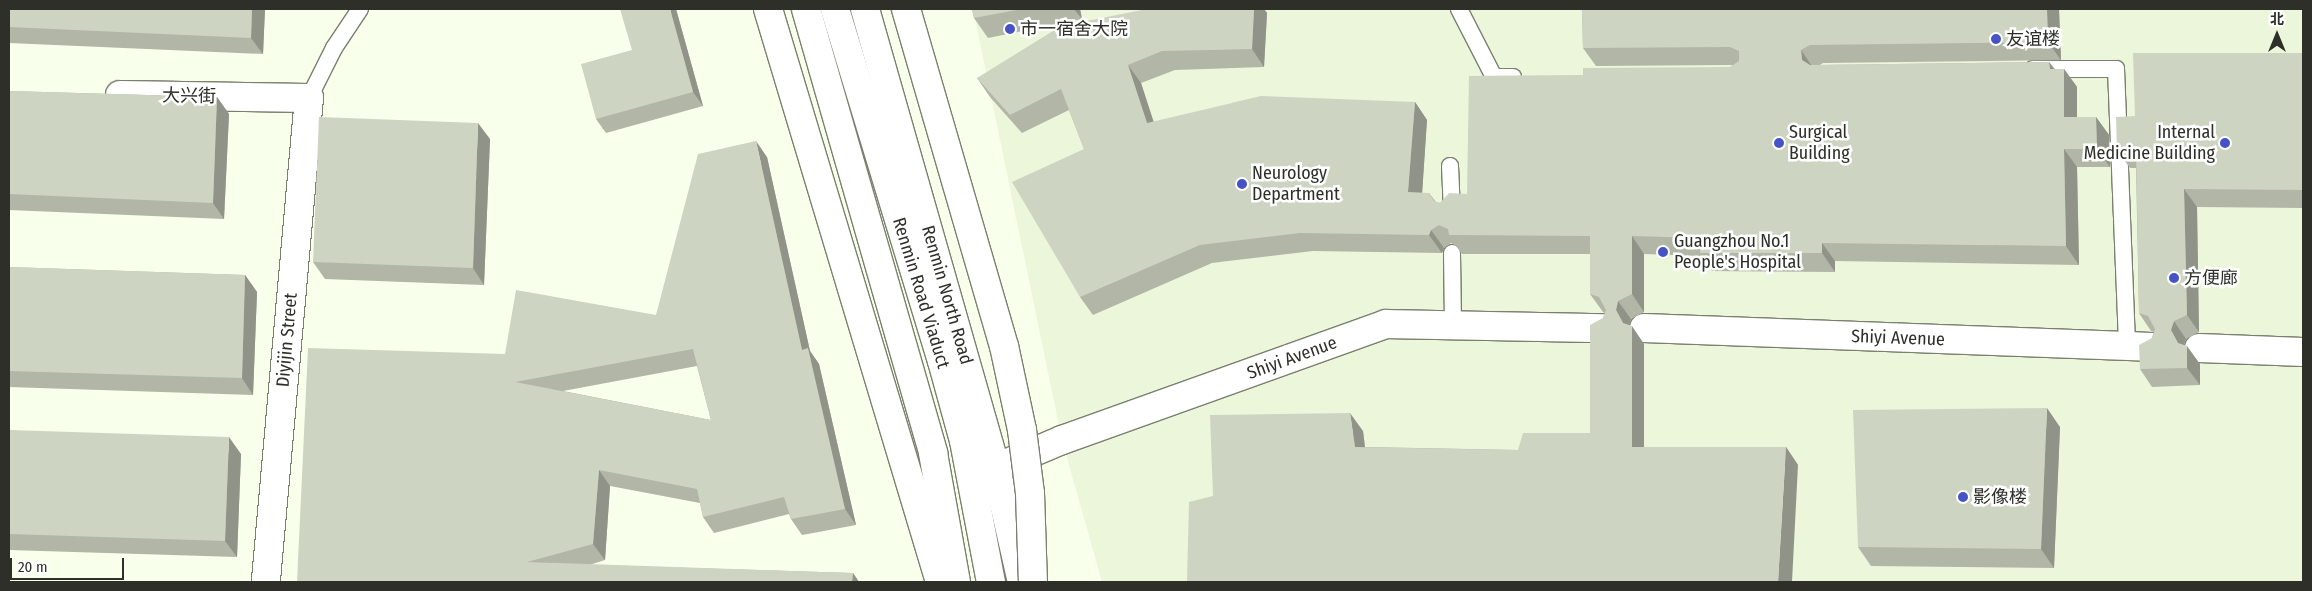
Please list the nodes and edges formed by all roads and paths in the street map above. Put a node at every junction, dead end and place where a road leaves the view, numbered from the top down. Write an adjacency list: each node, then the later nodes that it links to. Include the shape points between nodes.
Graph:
1 (360, 9): 11 (lane)
2 (768, 9): 23 (main road)
3 (806, 9): 24 (main road, via 932,453)
4 (835, 9): 25 (main road, Renmin Road Viaduct, via 964,441)
5 (865, 9): 21 (main road, Renmin North Road)
6 (906, 9): 27 (main road, bridge, via 983,268 1008,365 1022,430 1030,493)
7 (1459, 9): 9 (lane, via 1494,77)
8 (2015, 70): 18 (lane, via 2116,69)
9 (1534, 77)
10 (96, 94): 11 (main road, 大兴街)
11 (309, 98): 22 (main road, Diyijin Street)
12 (1450, 166): 13 (lane)
13 (1452, 211)
14 (1452, 253): 15 (lane)
15 (1453, 326): 16 (main road, Shiyi Avenue); 21 (main road, Shiyi Avenue, via 1386,324 1062,440)
16 (1603, 328)
17 (1644, 328): 18 (main road, Shiyi Avenue)
18 (2139, 347)
19 (2200, 348): 20 (main road)
20 (2303, 352)
21 (996, 468): 26 (main road, Renmin North Road)
22 (266, 582)
23 (940, 582)
24 (956, 582)
25 (990, 582)
26 (1022, 582)
27 (1033, 582)

